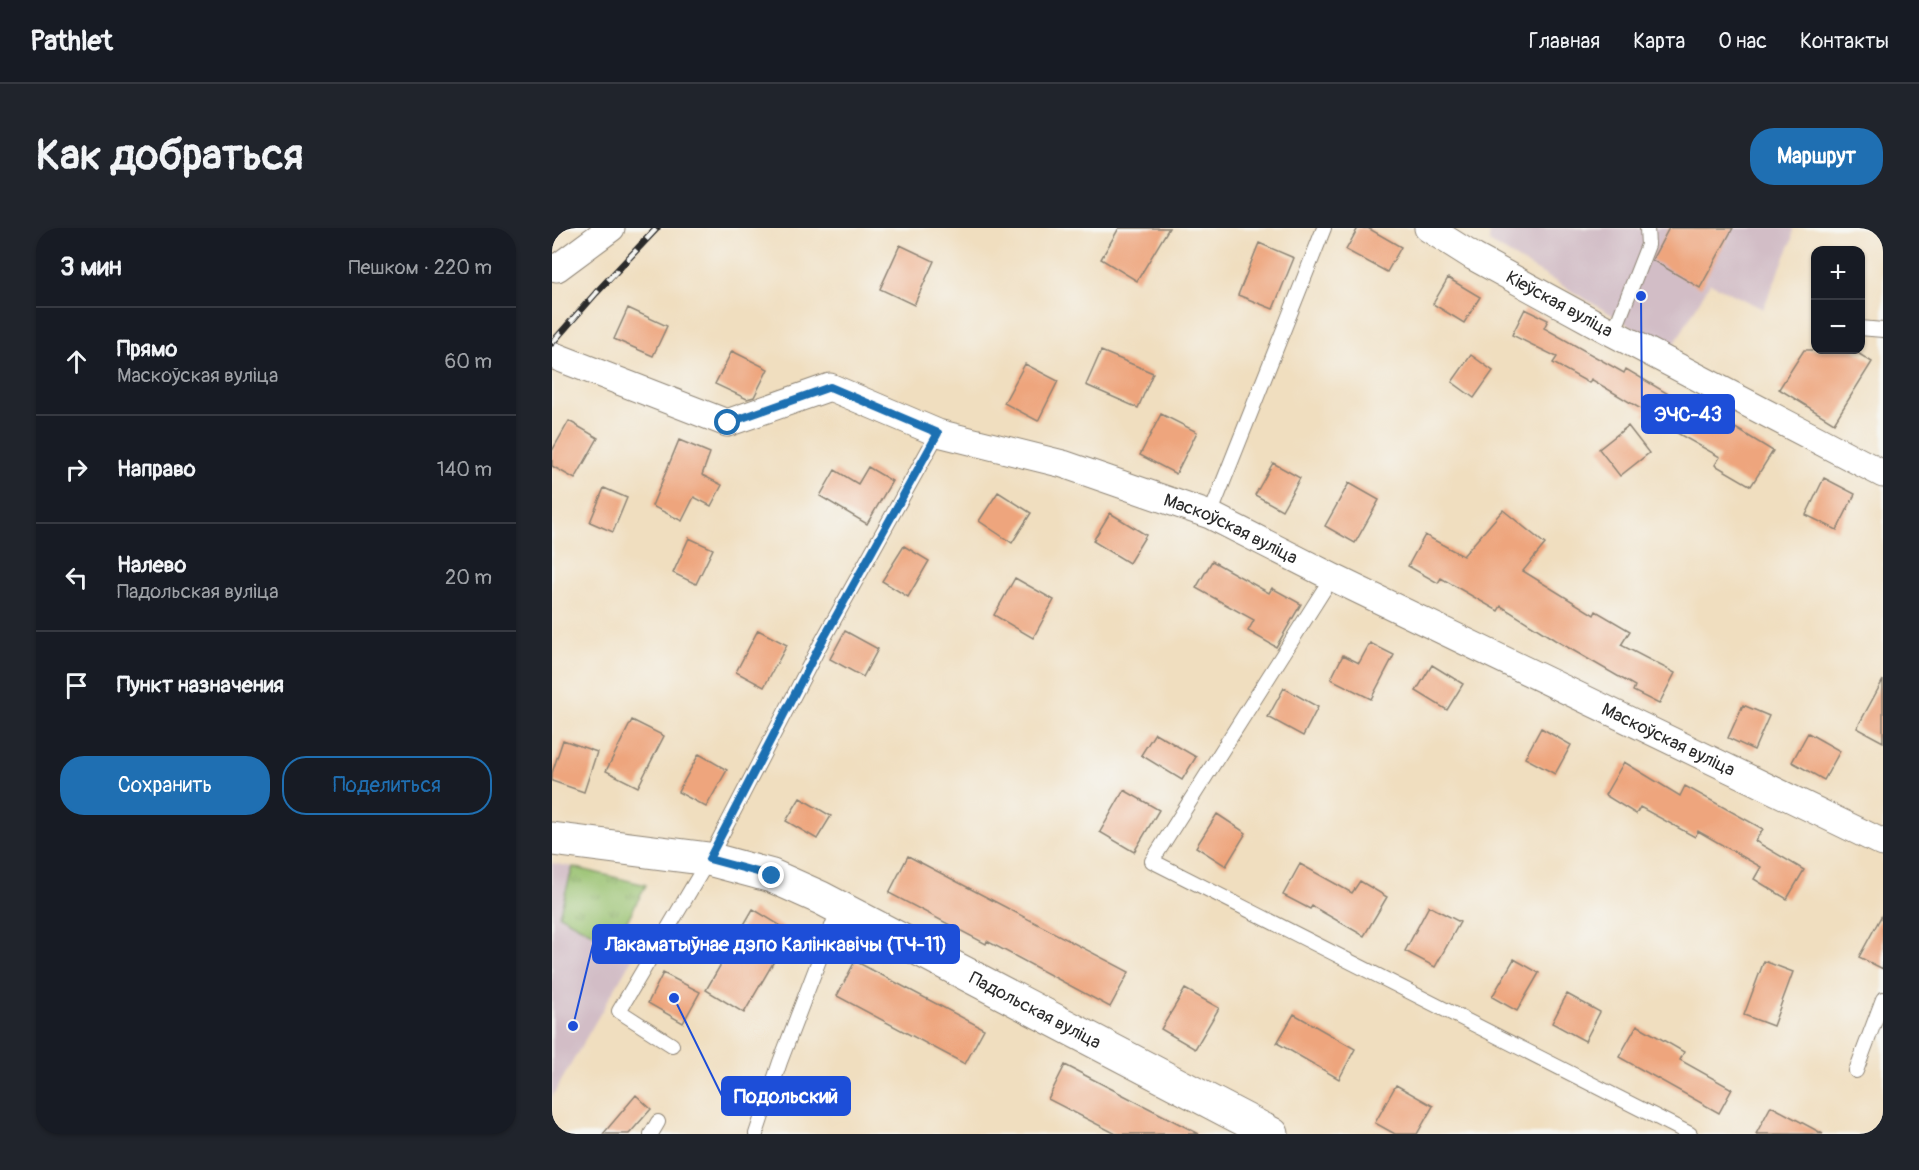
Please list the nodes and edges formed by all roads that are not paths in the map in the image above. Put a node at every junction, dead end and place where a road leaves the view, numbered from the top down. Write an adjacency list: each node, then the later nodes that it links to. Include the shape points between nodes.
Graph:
1 (611, 228): 5 (street)
2 (1324, 228): 12 (lane)
3 (1428, 228): 8 (street, Кіеўская вуліца)
4 (1647, 228): 8 (lane, via 1648,245)
5 (554, 273)
6 (1865, 328): 7 (lane)
7 (1883, 330)
8 (1611, 332): 11 (street, Кіеўская вуліца)
9 (552, 355): 10 (street, Маскоўская вуліца, via 728,423 830,387)
10 (938, 433): 12 (street, Маскоўская вуліца, via 1064,464); 16 (lane, via 820,645)
11 (1883, 474)
12 (1210, 515): 13 (street, Маскоўская вуліца)
13 (1332, 577): 15 (street, Маскоўская вуліца); 23 (lane, via 1152,861)
14 (552, 839): 16 (street, Падольская вуліца)
15 (1883, 843)
16 (709, 859): 17 (street, Падольская вуліца, via 772,876); 19 (lane, via 619,1011)
17 (839, 908): 21 (lane); 22 (street, Падольская вуліца)
18 (1883, 999): 20 (lane)
19 (672, 1045)
20 (1856, 1071)
21 (756, 1134)
22 (1272, 1134)
23 (1690, 1134)

